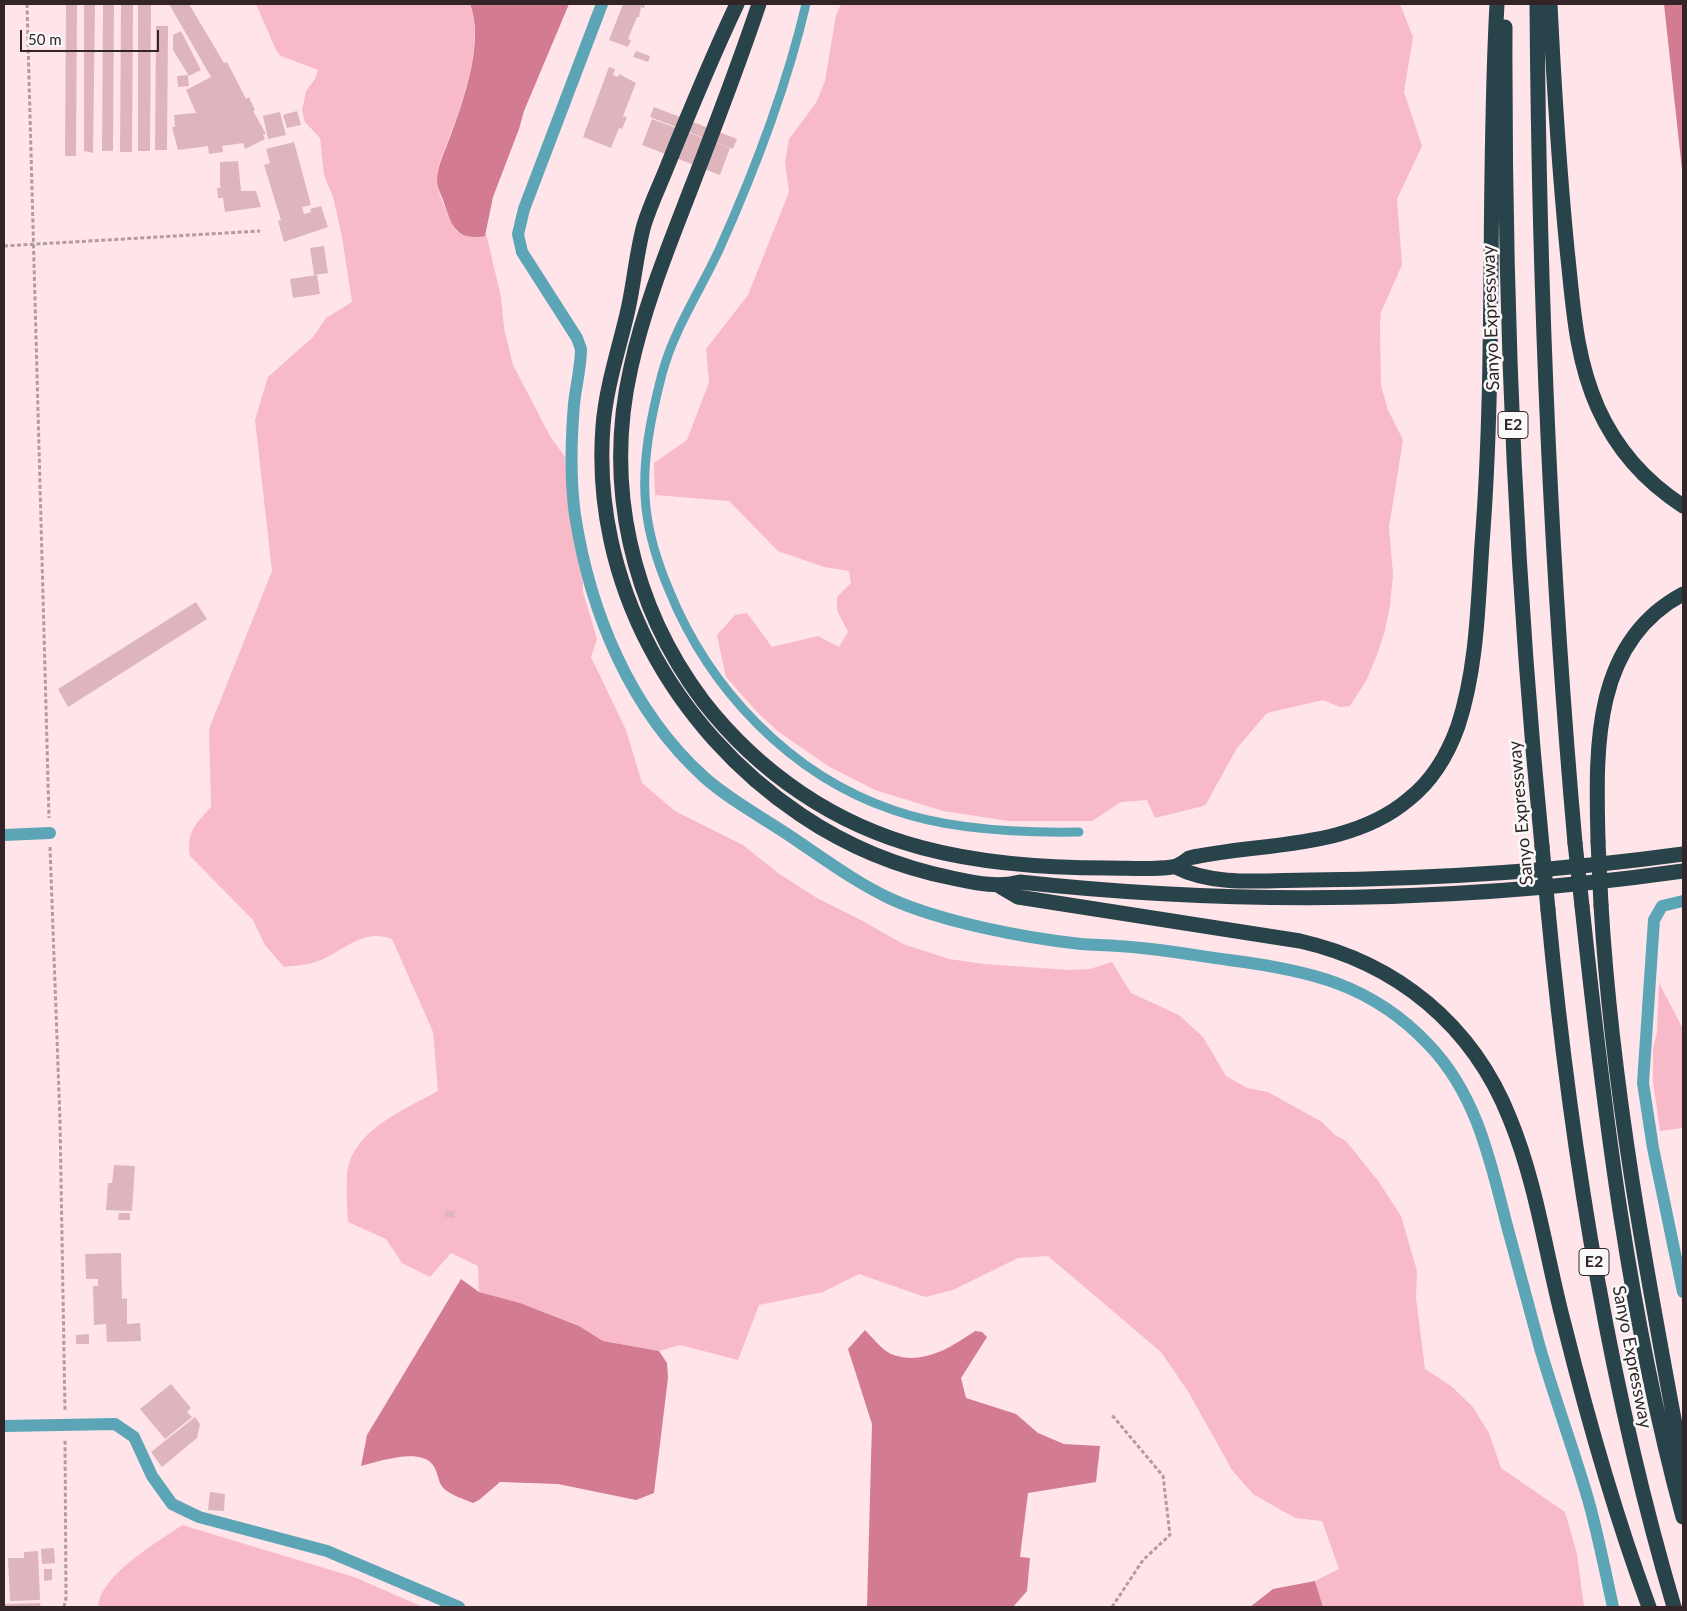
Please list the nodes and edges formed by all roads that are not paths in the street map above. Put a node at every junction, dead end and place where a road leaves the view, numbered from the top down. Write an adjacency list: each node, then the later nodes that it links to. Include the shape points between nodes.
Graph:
1 (602, 4): 24 (street, via 524,209 519,240 528,264 582,348 572,442 576,520 588,581 606,633 648,710 673,745 707,780 830,864 890,898 928,912 1028,936 1278,966 1314,974 1354,990 1419,1035 1455,1078 1483,1138 1550,1382 1590,1506)
2 (737, 4): 17 (highway, via 687,114 645,221 627,314 614,360 603,426 603,471 608,528 618,569 640,630 671,686 701,726 750,776 798,813 851,844 921,871)
3 (759, 4): 15 (highway, via 643,321 624,405 621,469 624,518 636,569 661,634 696,691 751,754 797,791 864,828 940,853 1006,863 1086,868)
4 (806, 4): 11 (lane, via 782,92 760,156 719,250 671,346 663,373 649,433 645,498 649,529 662,573 688,632 727,690 755,723 814,770 867,800 906,814 986,828)
5 (1497, 4): 15 (highway, via 1492,88 1491,375 1485,515 1470,669 1456,730 1446,754 1424,786 1399,808 1377,819 1333,835 1189,858)
6 (1505, 4): 26 (highway, Sanyo Expressway / E2, bridge, via 1508,303 1514,439 1526,661 1548,910 1569,1095 1594,1261 1626,1424)
7 (1537, 4): 22 (highway, Sanyo Expressway / E2, bridge, via 1543,353 1557,619 1575,843 1601,1080 1623,1232 1655,1398)
8 (1550, 4): 9 (highway, via 1559,166 1576,330 1583,367 1598,409 1620,446 1649,479)
9 (1683, 506)
10 (1683, 594): 21 (highway, bridge, via 1663,606 1644,624 1624,652 1611,680 1599,736 1598,841 1612,1040 1630,1172 1680,1451)
11 (1079, 832)
12 (50, 833): 13 (street)
13 (4, 835)
14 (1683, 854): 15 (highway, via 1523,871 1380,879 1225,879 1191,875)
15 (1176, 867)
16 (1683, 871): 17 (highway, via 1526,888 1341,897 1186,895 1020,882)
17 (1001, 886): 25 (highway, via 1018,897 1300,941 1338,951 1406,985 1456,1031 1503,1102 1523,1154 1580,1386)
18 (1683, 901): 19 (street, via 1662,906 1654,920 1643,1083)
19 (1683, 1292)
20 (4, 1426): 23 (street, via 115,1424 134,1437 152,1476 172,1504 199,1517 327,1551)
21 (1683, 1485)
22 (1683, 1517)
23 (459, 1607)
24 (1613, 1607)
25 (1649, 1607)
26 (1674, 1607)

